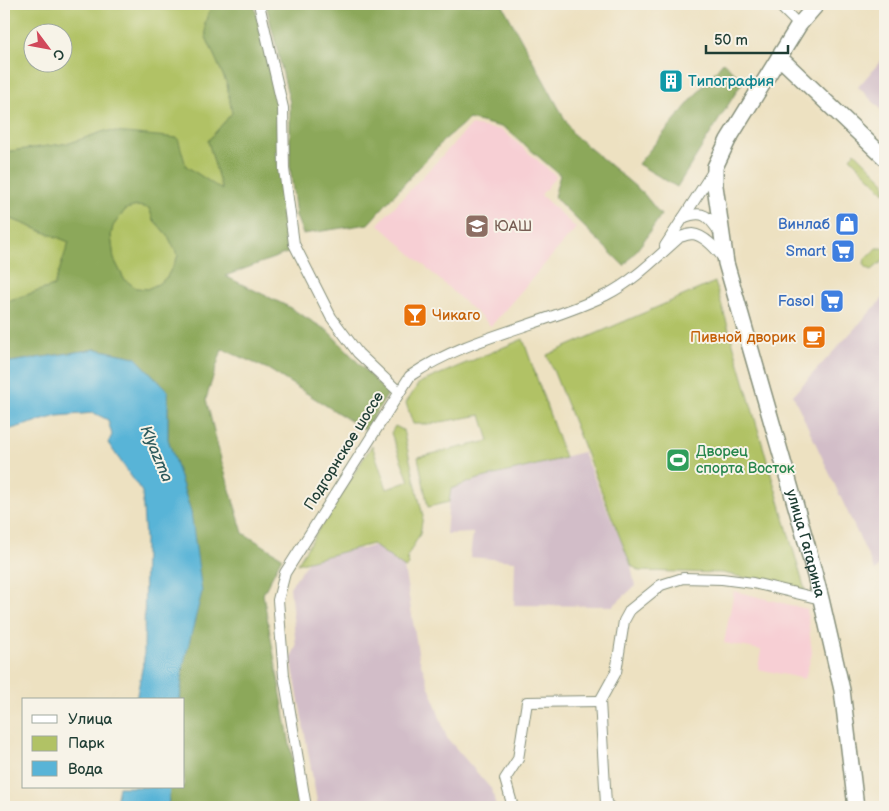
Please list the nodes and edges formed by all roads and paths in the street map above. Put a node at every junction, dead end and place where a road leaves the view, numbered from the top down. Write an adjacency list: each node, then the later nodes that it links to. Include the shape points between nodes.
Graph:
1 (259, 4): 12 (street, via 283,108 284,169 294,244 331,317 358,353)
2 (778, 4): 4 (street)
3 (818, 4): 4 (main road)
4 (799, 24): 5 (main road)
5 (780, 57): 6 (main road); 7 (main road, via 728,140)
6 (885, 158)
7 (715, 167): 8 (street); 9 (main road, улица Гагарина, via 716,206)
8 (683, 218): 9 (street, via 695,214 706,216); 10 (street)
9 (722, 236): 11 (main road, улица Гагарина)
10 (656, 259): 11 (street, via 680,237 692,234 716,248); 12 (street, Подгорнское шоссе, via 606,295 430,362 410,376)
11 (726, 263): 13 (main road, улица Гагарина)
12 (399, 392): 15 (street, Подгорнское шоссе, via 285,573 278,600 284,676)
13 (821, 599): 14 (street, via 722,579 683,578 662,585 630,610 624,620 616,672); 18 (main road, улица Гагарина, via 842,690)
14 (600, 701): 16 (street, via 527,702 518,759 505,779); 17 (street, via 606,804)
15 (306, 807)
16 (513, 807)
17 (610, 807)
18 (856, 807)

